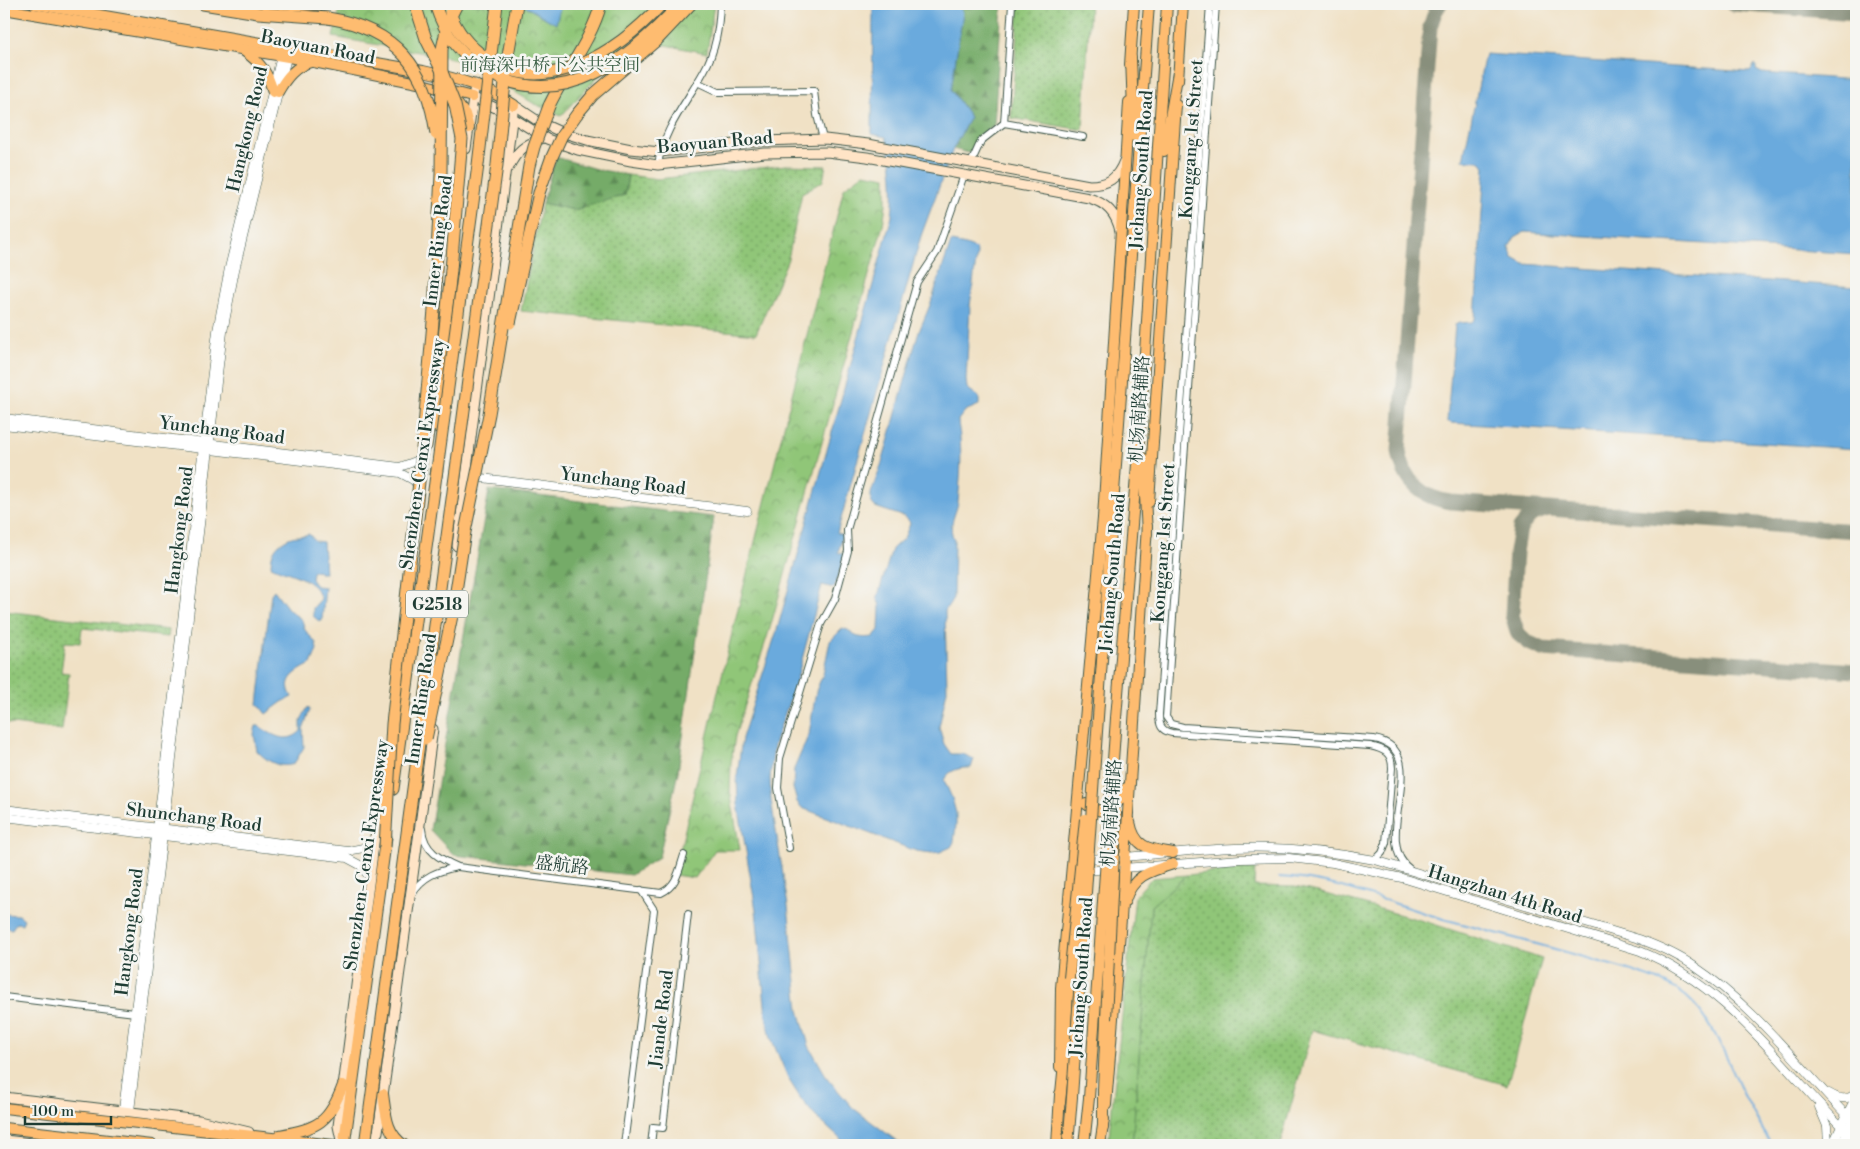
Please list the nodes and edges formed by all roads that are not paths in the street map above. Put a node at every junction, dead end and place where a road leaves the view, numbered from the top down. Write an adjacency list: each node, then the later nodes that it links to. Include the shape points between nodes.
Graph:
1 (35, 4): 26 (main road, Baoyuan Road)
2 (203, 4): 47 (highway, bridge, via 258,13 328,18 353,23 384,38 414,68 425,87)
3 (283, 4): 4 (highway)
4 (327, 4)
5 (415, 4): 62 (highway, bridge, via 426,39 455,105 462,139 440,376)
6 (435, 4): 14 (highway, bridge, via 448,34 474,63 508,81 541,87 571,82 602,70 650,34)
7 (448, 4): 13 (highway, bridge, via 454,24 481,54 501,67 533,74 565,70 605,52)
8 (457, 4): 47 (highway, bridge, via 448,22 442,49)
9 (497, 4): 62 (highway, Shenzhen-Cenxi Expressway / G2518, bridge)
10 (510, 4): 29 (highway, Shenzhen-Cenxi Expressway / G2518)
11 (517, 4): 29 (highway)
12 (601, 4): 55 (highway, bridge, via 591,31 549,106 534,147)
13 (662, 4)
14 (680, 4)
15 (691, 4): 55 (highway, bridge, via 658,39 593,95 562,135 539,193)
16 (720, 4): 31 (street, via 716,40)
17 (1012, 4): 38 (street)
18 (1134, 4): 27 (main road, 机场南路辅路)
19 (1149, 4): 51 (main road, Jichang South Road)
20 (1167, 4): 52 (main road, Jichang South Road)
21 (1183, 4): 30 (main road, 机场南路辅路)
22 (1210, 4): 83 (street, Konggang 1st Street, via 1160,725 1172,733 1370,746 1385,751 1392,761 1386,843)
23 (1216, 4): 88 (street, Konggang 1st Street, via 1166,718 1170,724 1182,727 1374,739 1390,744 1398,752 1402,768 1397,853 1401,862)
24 (4, 10): 25 (main road, Baoyuan Road)
25 (241, 49): 26 (main road, Baoyuan Road); 34 (main road, via 263,67)
26 (284, 53): 28 (main road, Baoyuan Road); 32 (main road, Baoyuan Road, via 423,71); 34 (street, Hangkong Road)
27 (1130, 58): 43 (main road, 机场南路辅路); 51 (main road)
28 (311, 62): 33 (main road, Baoyuan Road); 34 (main road, via 294,71)
29 (507, 62): 76 (highway, Shenzhen-Cenxi Expressway / G2518, bridge, via 497,165)
30 (1178, 72): 52 (main road); 65 (main road, 机场南路辅路)
31 (698, 82): 42 (street, via 718,92 814,91); 44 (street, via 667,131)
32 (475, 84): 35 (main road, Inner Ring Road); 36 (main road, Baoyuan Road)
33 (441, 88): 35 (main road, Baoyuan Road); 39 (main road, via 461,107)
34 (276, 92): 60 (street, Hangkong Road, via 222,305)
35 (472, 97): 37 (main road, Baoyuan Road); 39 (main road, Inner Ring Road)
36 (514, 105): 37 (main road, Inner Ring Road); 44 (main road, Baoyuan Road, via 540,122 576,137 631,150)
37 (512, 118): 41 (main road, Baoyuan Road); 49 (main road, Inner Ring Road)
38 (1004, 124): 40 (street); 45 (street, via 981,141)
39 (469, 128): 59 (main road, Inner Ring Road)
40 (1083, 137)
41 (547, 139): 46 (main road, Baoyuan Road, via 599,155); 49 (main road, via 522,147)
42 (820, 139): 44 (main road, Baoyuan Road, via 763,141); 45 (main road, Baoyuan Road, via 868,144)
43 (1127, 146): 50 (main road, via 1114,178 1106,184); 54 (main road, 机场南路辅路)
44 (660, 152): 46 (street)
45 (971, 163): 50 (main road, Baoyuan Road)
46 (658, 165): 48 (main road, Baoyuan Road, via 786,152 827,152)
47 (441, 174): 77 (highway, bridge, via 434,310 420,474 392,724)
48 (959, 174): 53 (main road, Baoyuan Road); 78 (street, via 937,252 917,282 847,530 848,552 835,599 821,624 782,748 778,788)
49 (505, 176): 61 (main road, Inner Ring Road)
50 (1089, 186): 53 (main road, via 1098,192 1096,197)
51 (1135, 196): 66 (main road, Jichang South Road, bridge)
52 (1155, 196): 56 (main road, Jichang South Road)
53 (1088, 198): 54 (main road, Baoyuan Road, via 1103,204 1114,215 1120,229)
54 (1121, 249): 69 (main road, 机场南路辅路)
55 (489, 414): 76 (highway, bridge, via 453,611)
56 (1141, 416): 65 (main road); 67 (main road, Jichang South Road)
57 (4, 418): 60 (street, Yunchang Road)
58 (4, 425): 60 (street, Yunchang Road)
59 (428, 445): 60 (street, Yunchang Road, via 416,461 400,467); 63 (main road, Inner Ring Road)
60 (207, 446): 63 (street, Yunchang Road, via 400,473 413,480); 74 (street, Hangkong Road)
61 (467, 476): 64 (street, Yunchang Road); 73 (main road, Inner Ring Road)
62 (436, 477): 77 (highway, Shenzhen-Cenxi Expressway / G2518, bridge)
63 (421, 494): 75 (main road, Inner Ring Road)
64 (746, 511)
65 (1146, 534): 68 (main road, 机场南路辅路)
66 (1099, 716): 102 (main road, bridge, via 1079,873); 123 (main road, Jichang South Road, bridge)
67 (1116, 718): 108 (main road, bridge, via 1115,858); 124 (main road, Jichang South Road, bridge)
68 (1131, 764): 69 (main road, via 1121,800 1110,809 1098,810 1089,806); 70 (main road, 机场南路辅路)
69 (1080, 789): 82 (main road, 机场南路辅路)
70 (1128, 800): 79 (main road, via 1130,825 1136,839 1144,847); 81 (main road, 机场南路辅路)
71 (4, 809): 74 (street, Shunchang Road)
72 (4, 817): 74 (street, Shunchang Road)
73 (421, 820): 85 (street, via 428,849 443,861); 91 (main road, Inner Ring Road)
74 (160, 832): 75 (street, Shunchang Road, via 348,851 363,848); 89 (street, Shunchang Road, via 347,858 360,865); 95 (street, Hangkong Road); 104 (street, Hangkong Road)
75 (375, 836): 89 (main road, Inner Ring Road)
76 (406, 836): 117 (highway, Shenzhen-Cenxi Expressway / G2518, bridge)
77 (385, 847): 116 (highway, Shenzhen-Cenxi Expressway / G2518)
78 (789, 848)
79 (1173, 853): 81 (street, Hangzhan 4th Road); 83 (street, Hangzhan 4th Road, via 1280,848)
80 (684, 855): 90 (street, 盛航路, via 674,883 668,890 662,893)
81 (1125, 857): 82 (street, Hangzhan 4th Road); 86 (main road, 机场南路辅路)
82 (1073, 860): 87 (main road, 机场南路辅路)
83 (1375, 860): 88 (street, Hangzhan 4th Road)
84 (1173, 864): 86 (street, Hangzhan 4th Road); 93 (main road, via 1136,880 1129,890); 101 (street, Hangzhan 4th Road, via 1272,858 1353,866 1640,951 1681,970 1708,990 1744,1023)
85 (458, 867): 90 (street, 盛航路); 91 (street, via 428,876 414,890)
86 (1124, 869): 87 (street, Hangzhan 4th Road); 93 (main road, 机场南路辅路)
87 (1072, 872): 102 (main road, 机场南路辅路, via 1060,1011)
88 (1414, 872): 97 (street, Hangzhan 4th Road, via 1639,939 1677,956 1723,988)
89 (370, 878): 96 (main road, Inner Ring Road)
90 (641, 890): 120 (street, via 654,910)
91 (410, 902): 98 (main road, Inner Ring Road)
92 (688, 914): 121 (street, Jiande Road, via 663,1128 654,1126)
93 (1121, 919): 108 (main road, 机场南路辅路)
94 (4, 997): 95 (street)
95 (135, 1012): 104 (street, Hangkong Road)
96 (343, 1086): 110 (main road, via 335,1106 318,1124 303,1131); 116 (main road, Inner Ring Road, via 338,1130)
97 (1818, 1086): 99 (street, via 1841,1099); 106 (street, Hangzhan 4th Road)
98 (383, 1094): 118 (main road, Inner Ring Road, via 378,1132); 119 (main road, via 387,1124)
99 (1856, 1094): 106 (street)
100 (4, 1097): 104 (main road)
101 (1815, 1099): 109 (street, Hangzhan 4th Road); 126 (street, via 1827,1126)
102 (1060, 1103): 122 (main road, 机场南路辅路)
103 (4, 1108): 110 (main road)
104 (126, 1111): 110 (main road, via 205,1121)
105 (1856, 1111): 106 (street)
106 (1852, 1120): 109 (street)
107 (4, 1128): 114 (main road)
108 (1103, 1128): 125 (main road, 机场南路辅路)
109 (1844, 1129): 112 (street, Hangzhan 4th Road); 127 (street); 128 (street)
110 (269, 1137): 115 (main road)
111 (4, 1140): 113 (main road)
112 (1856, 1142)
113 (50, 1145)
114 (152, 1145)
115 (334, 1145)
116 (343, 1145)
117 (365, 1145)
118 (369, 1145)
119 (404, 1145)
120 (624, 1145)
121 (651, 1145)
122 (1057, 1145)
123 (1068, 1145)
124 (1084, 1145)
125 (1100, 1145)
126 (1828, 1145)
127 (1832, 1145)
128 (1841, 1145)

